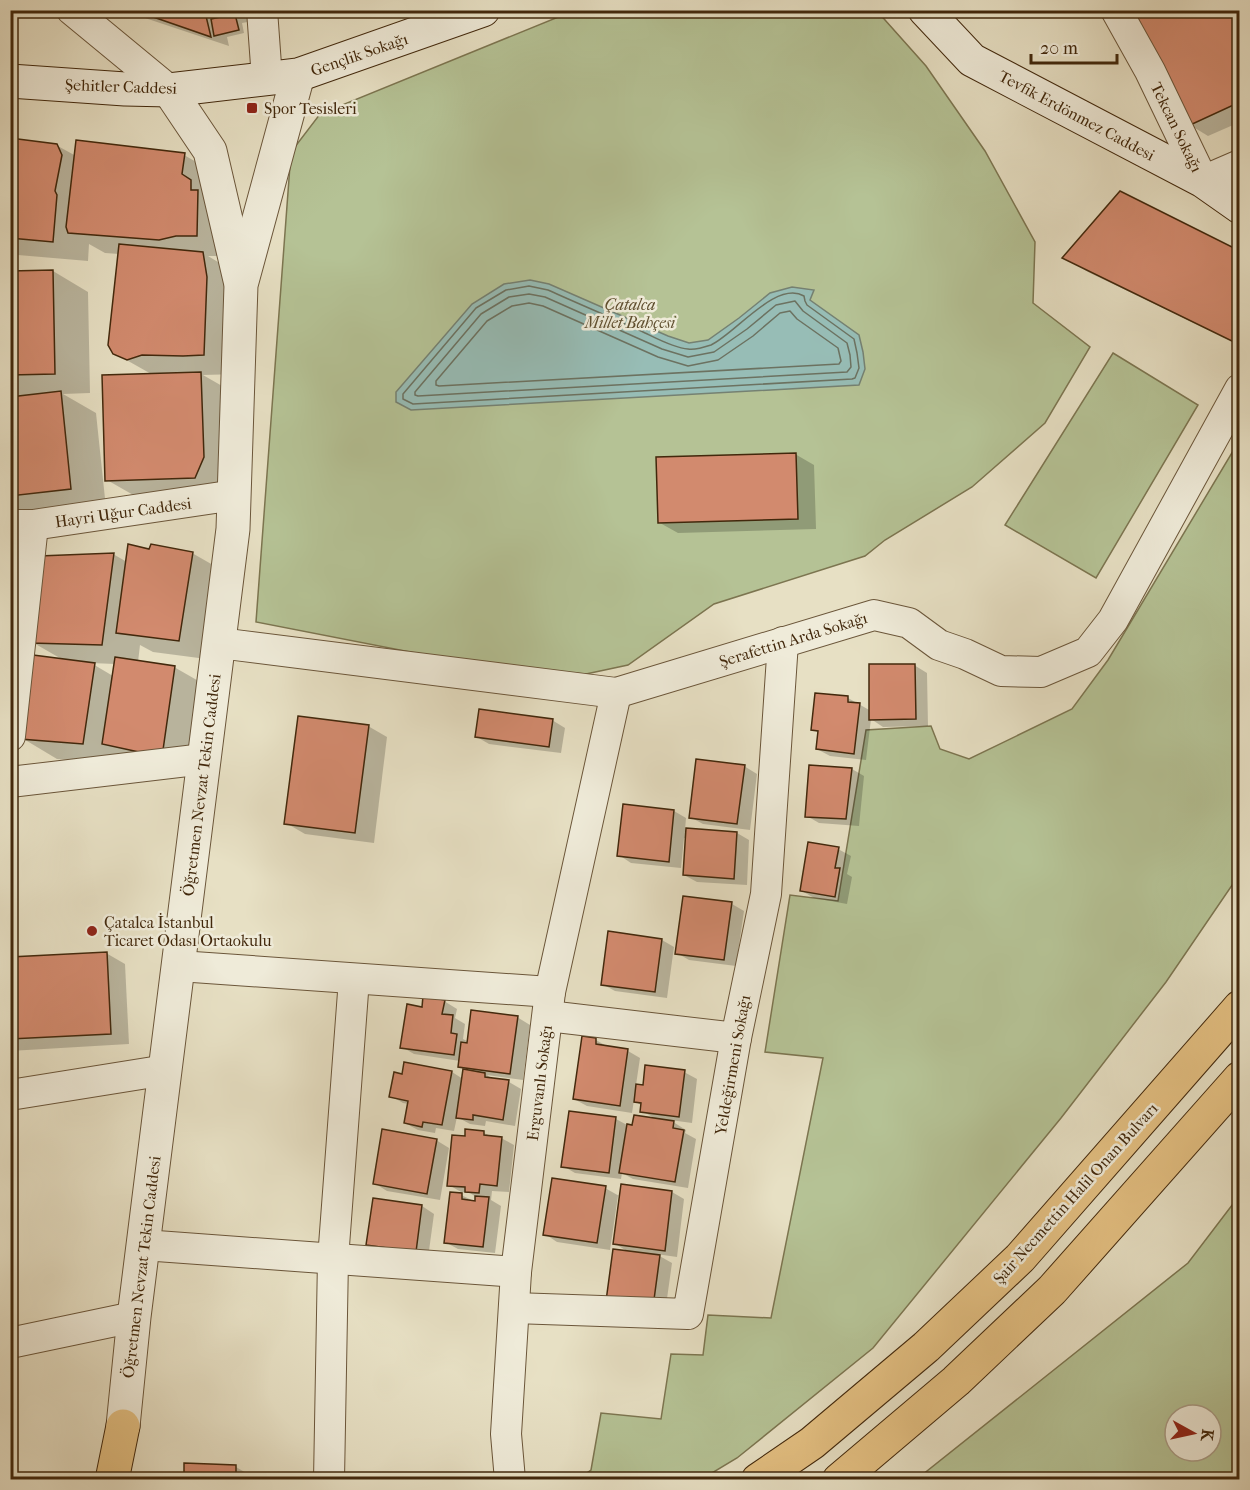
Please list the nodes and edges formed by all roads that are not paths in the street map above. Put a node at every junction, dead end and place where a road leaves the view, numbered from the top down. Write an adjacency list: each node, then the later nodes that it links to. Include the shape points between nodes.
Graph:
1 (72, 10): 8 (street)
2 (262, 10): 6 (street)
3 (483, 10): 6 (street, Gençlik Sokağı)
4 (925, 10): 10 (street, Tevfik Erdönmez Caddesi, via 972,60)
5 (1116, 10): 10 (street, Tekcan Sokağı)
6 (282, 77): 8 (street, Şehitler Caddesi); 12 (street)
7 (10, 81): 8 (street, Şehitler Caddesi)
8 (169, 90): 12 (street, via 210,151)
9 (1239, 165): 10 (street)
10 (1203, 181): 11 (street, Tevfik Erdönmez Caddesi)
11 (1239, 207)
12 (241, 285): 14 (street, Öğretmen Nevzat Tekin Caddesi)
13 (1239, 388): 16 (street, Şerafettin Arda Sokağı, via 1113,620 1088,652 1041,672 1002,671 939,645 909,623 874,615)
14 (235, 495): 15 (street, Hayri Uğur Caddesi); 17 (street, Öğretmen Nevzat Tekin Caddesi)
15 (22, 525): 19 (street)
16 (783, 642): 18 (street, Şerafettin Arda Sokağı); 26 (street, Yeldeğirmeni Sokağı, via 766,894)
17 (219, 644): 18 (street, Şerafettin Arda Sokağı); 20 (street, Öğretmen Nevzat Tekin Caddesi)
18 (616, 693): 24 (street, Erguvanlı Sokağı)
19 (10, 736)
20 (204, 759): 21 (street); 22 (street, Öğretmen Nevzat Tekin Caddesi)
21 (10, 782)
22 (179, 966): 23 (street); 27 (street, Öğretmen Nevzat Tekin Caddesi)
23 (354, 979): 24 (street); 31 (street)
24 (549, 1004): 26 (street); 32 (street, Erguvanlı Sokağı)
25 (1239, 1007): 41 (main road, Şair Necmettin Halil Onan Bulvarı, via 1020,1258 918,1355 812,1443)
26 (736, 1038): 33 (street, Yeldeğirmeni Sokağı, via 688,1314)
27 (166, 1070): 29 (street); 30 (street, Öğretmen Nevzat Tekin Caddesi)
28 (1239, 1077): 42 (main road, via 1052,1290 956,1381)
29 (10, 1095)
30 (143, 1245): 31 (street); 34 (street, Öğretmen Nevzat Tekin Caddesi)
31 (333, 1259): 32 (street); 39 (street)
32 (516, 1272): 33 (street, Erguvanlı Sokağı)
33 (514, 1308): 40 (street, Erguvanlı Sokağı, via 506,1434)
34 (134, 1317): 35 (street); 36 (street, Öğretmen Nevzat Tekin Caddesi)
35 (10, 1343)
36 (123, 1426): 37 (main road); 38 (main road)
37 (112, 1479)
38 (123, 1479)
39 (329, 1479)
40 (510, 1479)
41 (758, 1479)
42 (839, 1479)

